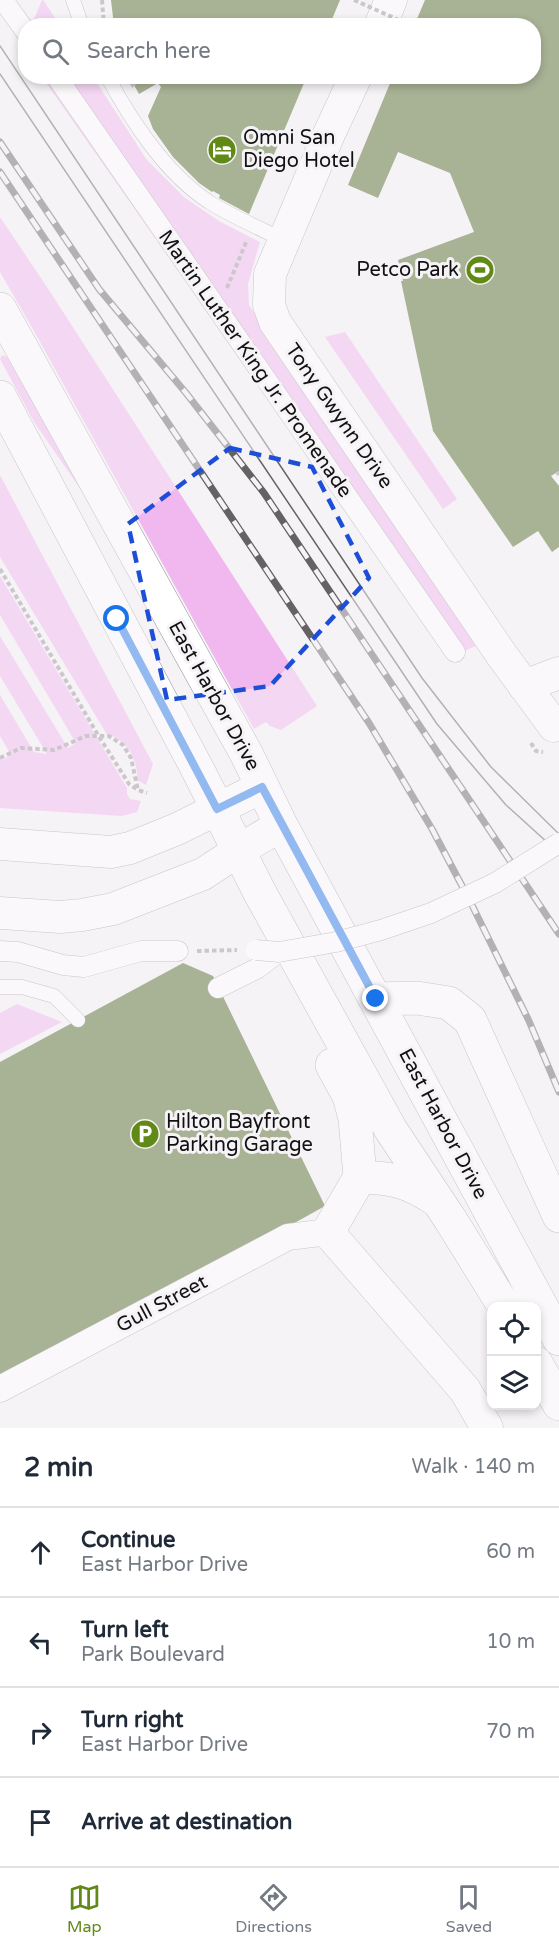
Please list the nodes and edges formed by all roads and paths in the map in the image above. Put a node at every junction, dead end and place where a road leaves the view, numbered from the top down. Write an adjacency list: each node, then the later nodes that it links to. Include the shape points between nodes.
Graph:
1 (3, 0): 10 (street)
2 (73, 0): 6 (lane)
3 (102, 0): 7 (path)
4 (354, 0): 9 (path, bridge)
5 (391, 0): 8 (street)
6 (79, 18)
7 (103, 18)
8 (383, 18)
9 (394, 18)
10 (18, 21)
11 (62, 84): 16 (street, Martin Luther King Jr. Promenade)
12 (112, 84): 14 (lane, via 142,132 179,177 207,201)
13 (352, 84): 15 (street, Tony Gwynn Drive)
14 (254, 226): 15 (lane); 16 (path)
15 (284, 240): 22 (street, Tony Gwynn Drive, via 270,274 269,305 275,322)
16 (218, 311): 20 (street, Martin Luther King Jr. Promenade)
17 (1, 315): 26 (main road, East Harbor Drive)
18 (2, 407): 29 (main road, East Harbor Drive)
19 (0, 569): 24 (path)
20 (455, 652)
21 (559, 673): 22 (street)
22 (524, 686): 23 (street, Tony Gwynn Drive)
23 (556, 725)
24 (98, 735): 25 (path, via 54,750 21,748); 27 (path, via 129,784); 27 (path, via 109,736 123,746 131,758)
25 (0, 758)
26 (262, 787): 29 (street); 30 (main road, East Harbor Drive)
27 (138, 790): 28 (path)
28 (147, 793)
29 (217, 809): 33 (main road, East Harbor Drive); 34 (street, via 149,841)
30 (281, 825): 33 (street); 43 (main road, East Harbor Drive)
31 (559, 843): 37 (street, bridge, via 495,883 431,913 336,942)
32 (0, 844): 34 (street)
33 (238, 850): 36 (street, via 203,874 113,909 60,917); 37 (main road, East Harbor Drive)
34 (111, 852): 35 (street, via 76,867)
35 (0, 866)
36 (0, 913)
37 (283, 946): 38 (street, bridge); 42 (street, via 258,968); 45 (main road, via 286,978 349,1096); 46 (main road, East Harbor Drive, via 391,1130)
38 (256, 950): 40 (path)
39 (0, 951): 40 (street, via 84,967 141,951)
40 (178, 951)
41 (0, 987): 44 (lane, via 22,987 54,996)
42 (218, 988)
43 (376, 999): 47 (main road, via 417,998 449,1003 470,1020); 50 (main road, East Harbor Drive)
44 (78, 1020)
45 (360, 1177): 46 (main road, via 392,1178); 48 (main road)
46 (438, 1201): 49 (main road, East Harbor Drive)
47 (559, 1216)
48 (328, 1232): 52 (street, Gull Street, via 288,1237); 54 (street, via 465,1390)
49 (501, 1302)
50 (559, 1339)
51 (541, 1370): 53 (main road)
52 (0, 1389)
53 (559, 1404)
54 (487, 1428)

